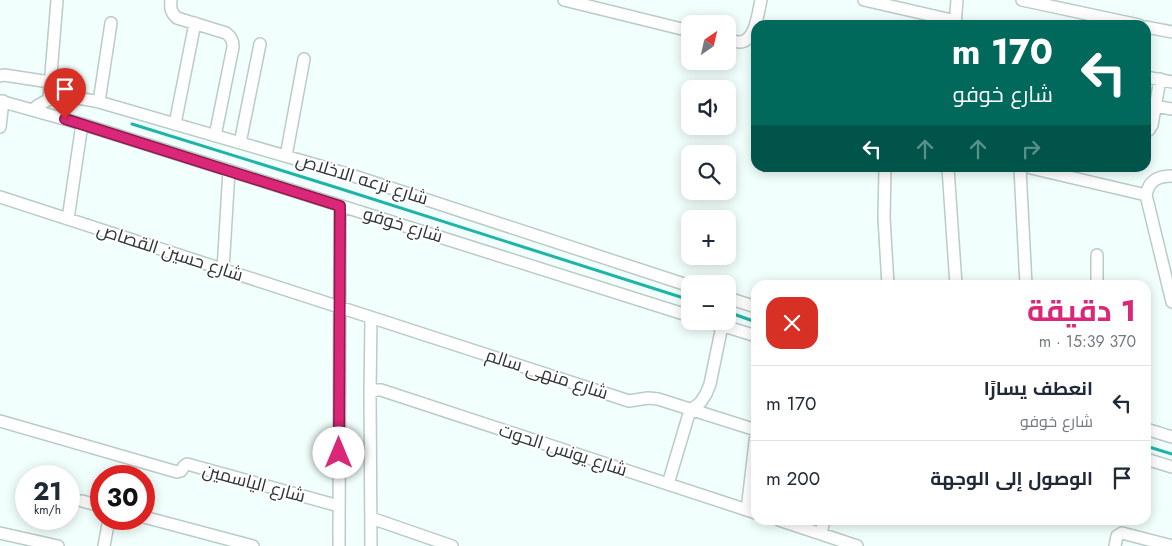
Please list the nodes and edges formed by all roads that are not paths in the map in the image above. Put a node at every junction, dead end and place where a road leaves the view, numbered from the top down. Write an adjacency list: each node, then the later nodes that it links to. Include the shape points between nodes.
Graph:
1 (57, 0): 24 (street)
2 (172, 0): 13 (street, via 173,14)
3 (564, 0): 15 (street)
4 (761, 0): 8 (street)
5 (864, 0): 9 (street)
6 (957, 0): 10 (street)
7 (1022, 0): 11 (street)
8 (757, 20)
9 (943, 20)
10 (955, 20)
11 (1112, 20)
12 (111, 23): 28 (street)
13 (195, 23): 33 (street); 36 (street, via 226,33 233,43)
14 (1151, 27): 16 (street)
15 (681, 28)
16 (1172, 32)
17 (751, 35): 18 (street, via 745,41)
18 (736, 41)
19 (260, 44): 37 (street)
20 (304, 59): 38 (street)
21 (0, 76): 24 (street)
22 (1151, 77): 23 (street)
23 (1160, 79): 25 (street); 29 (street)
24 (50, 82): 26 (street)
25 (1172, 82)
26 (49, 99): 28 (street, شارع ترعه الاخلاص, via 61,97); 31 (street)
27 (2, 101): 31 (street, شارع خوفو); 34 (street)
28 (99, 102): 33 (street, شارع ترعه الاخلاص)
29 (1155, 106): 30 (street); 35 (street)
30 (1172, 109)
31 (32, 110): 32 (street, شارع خوفو)
32 (82, 124): 39 (street, شارع خوفو); 48 (street)
33 (175, 124): 36 (street, شارع ترعه الاخلاص)
34 (0, 127)
35 (1151, 127)
36 (215, 136): 37 (street, شارع ترعه الاخلاص)
37 (240, 143): 38 (street, شارع ترعه الاخلاص)
38 (286, 156): 56 (street, شارع ترعه الاخلاص)
39 (229, 170): 47 (street, شارع خوفو); 51 (street)
40 (885, 172): 52 (street)
41 (948, 172): 53 (street)
42 (1020, 172): 54 (street)
43 (1048, 172): 45 (street)
44 (1172, 176): 45 (street, via 1153,181)
45 (1146, 195): 50 (street)
46 (0, 197): 48 (street, شارع حسين القصاص)
47 (340, 206): 60 (street); 61 (street, شارع خوفو)
48 (68, 219): 51 (street, شارع حسين القصاص)
49 (1097, 255): 55 (street)
50 (1167, 262): 58 (street)
51 (223, 270): 60 (street, شارع حسين القصاص)
52 (888, 280)
53 (956, 280)
54 (1026, 280)
55 (1097, 280)
56 (681, 283)
57 (736, 301): 59 (street)
58 (1172, 302)
59 (751, 305)
60 (340, 307): 62 (street, شارع منهى سالم); 77 (street)
61 (681, 313)
62 (371, 318): 66 (street); 67 (street, شارع منهى سالم, via 629,401 658,399)
63 (721, 330): 67 (street, via 710,384 700,403)
64 (736, 330): 65 (street)
65 (751, 335)
66 (370, 393): 74 (street, شارع يونس الحوت, via 381,390); 79 (street)
67 (692, 410): 69 (street, شارع منهى سالم); 74 (street)
68 (0, 421): 77 (street, شارع الياسمين, via 177,472 188,464)
69 (751, 428)
70 (1151, 431): 71 (street)
71 (1172, 437)
72 (1151, 461): 73 (street)
73 (1172, 467)
74 (668, 484): 78 (street, شارع يونس الحوت)
75 (82, 500): 76 (street)
76 (90, 503)
77 (339, 506): 90 (street)
78 (751, 512)
79 (371, 518): 91 (street); 92 (street)
80 (155, 520): 89 (street)
81 (794, 525): 85 (street)
82 (823, 525): 85 (street)
83 (107, 530): 88 (street)
84 (0, 533): 87 (street)
85 (822, 534): 93 (street)
86 (1116, 542): 94 (street, via 1118,534 1123,533)
87 (58, 546)
88 (104, 546)
89 (253, 546)
90 (339, 546)
91 (371, 546)
92 (452, 546)
93 (857, 546)
94 (1172, 546)

